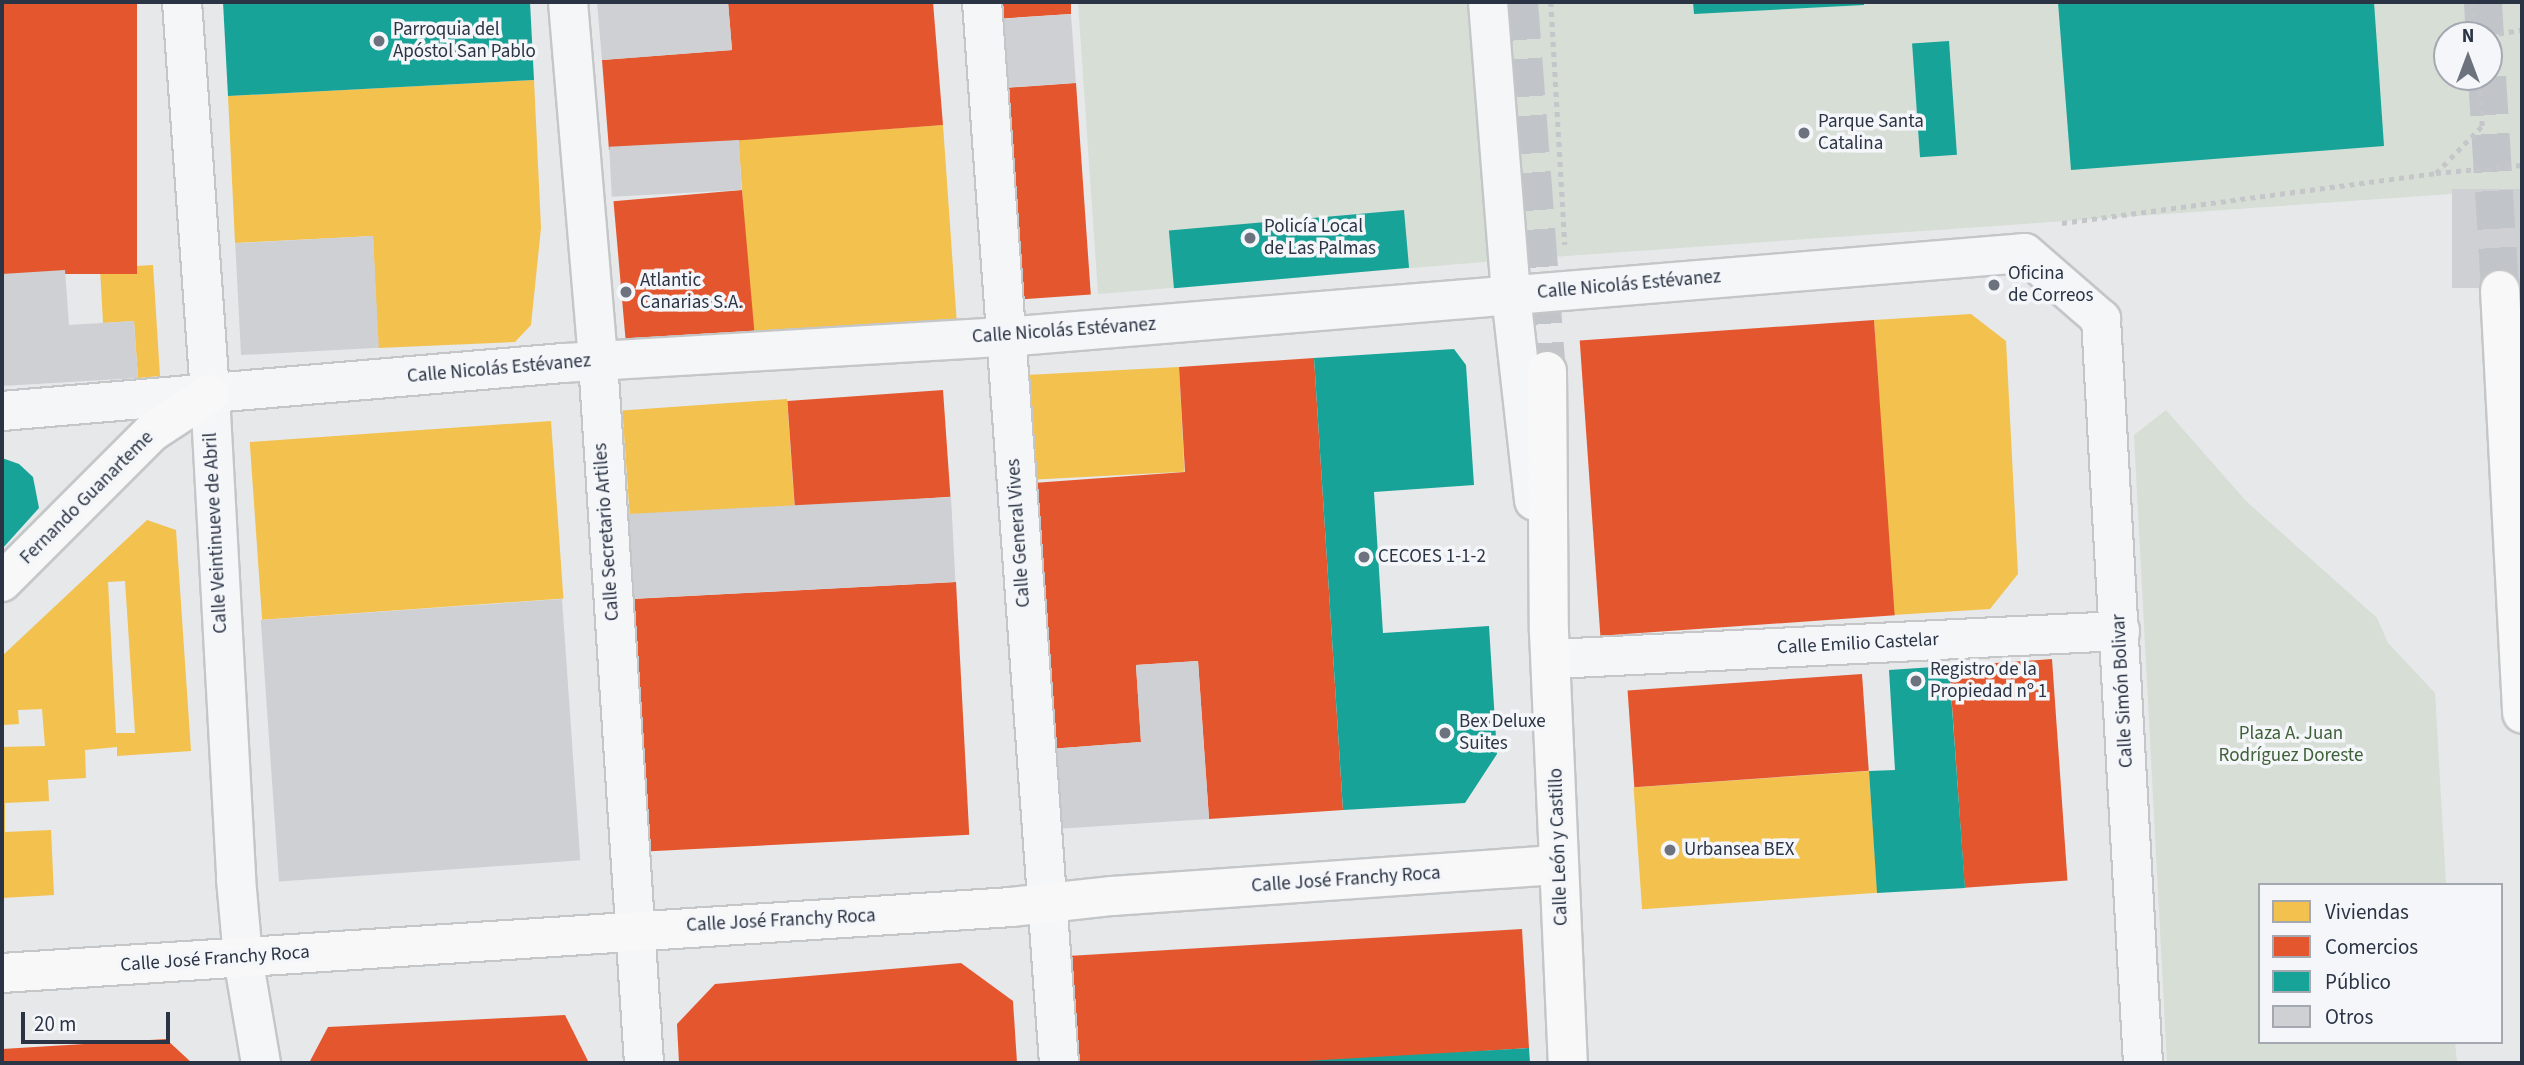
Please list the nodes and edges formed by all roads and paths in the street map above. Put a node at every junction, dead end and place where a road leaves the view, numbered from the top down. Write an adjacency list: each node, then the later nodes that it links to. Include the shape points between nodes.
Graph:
1 (182, 2): 21 (street, Calle Veintinueve de Abril)
2 (568, 2): 19 (street, Calle Secretario Artiles)
3 (982, 2): 18 (street, Calle General Vives)
4 (1489, 2): 16 (street, Calle León y Castillo)
5 (1550, 2): 14 (path)
6 (2473, 2): 7 (path)
7 (2475, 21)
8 (2522, 30): 9 (path)
9 (2503, 33)
10 (2480, 91): 12 (path, via 2482,125)
11 (2522, 165): 12 (path)
12 (2436, 173): 13 (path)
13 (2050, 225)
14 (1568, 290): 16 (street, Calle Nicolás Estévanez); 17 (street, Calle Nicolás Estévanez, via 2025,253)
15 (2500, 290): 26 (main road)
16 (1511, 295): 18 (street, Calle Nicolás Estévanez); 25 (street, Calle León y Castillo)
17 (2101, 319): 24 (street, Calle Simón Bolivar)
18 (1006, 337): 19 (street, Calle Nicolás Estévanez); 28 (street, Calle General Vives)
19 (598, 361): 21 (street, Calle Nicolás Estévanez); 29 (street, Calle Secretario Artiles)
20 (1547, 371): 25 (main road, Calle León y Castillo)
21 (210, 394): 22 (street, Calle Nicolás Estévanez); 23 (main road, Fernando Guanarteme, via 152,432); 30 (street, Calle Veintinueve de Abril)
22 (2, 411)
23 (2, 582)
24 (2120, 631): 25 (street, Calle Emilio Castelar, via 1595,657); 36 (street, Calle Simón Bolivar)
25 (1551, 645): 27 (main road, Calle León y Castillo)
26 (2522, 713)
27 (1559, 865): 28 (main road, Calle José Franchy Roca); 35 (main road, Calle León y Castillo)
28 (1046, 903): 29 (main road, Calle José Franchy Roca); 34 (street, Calle General Vives)
29 (636, 930): 30 (main road, Calle José Franchy Roca); 33 (street, Calle Secretario Artiles)
30 (243, 958): 31 (main road, Calle José Franchy Roca); 32 (street, Calle Veintinueve de Abril)
31 (2, 973)
32 (261, 1063)
33 (644, 1063)
34 (1059, 1063)
35 (1567, 1063)
36 (2144, 1063)

